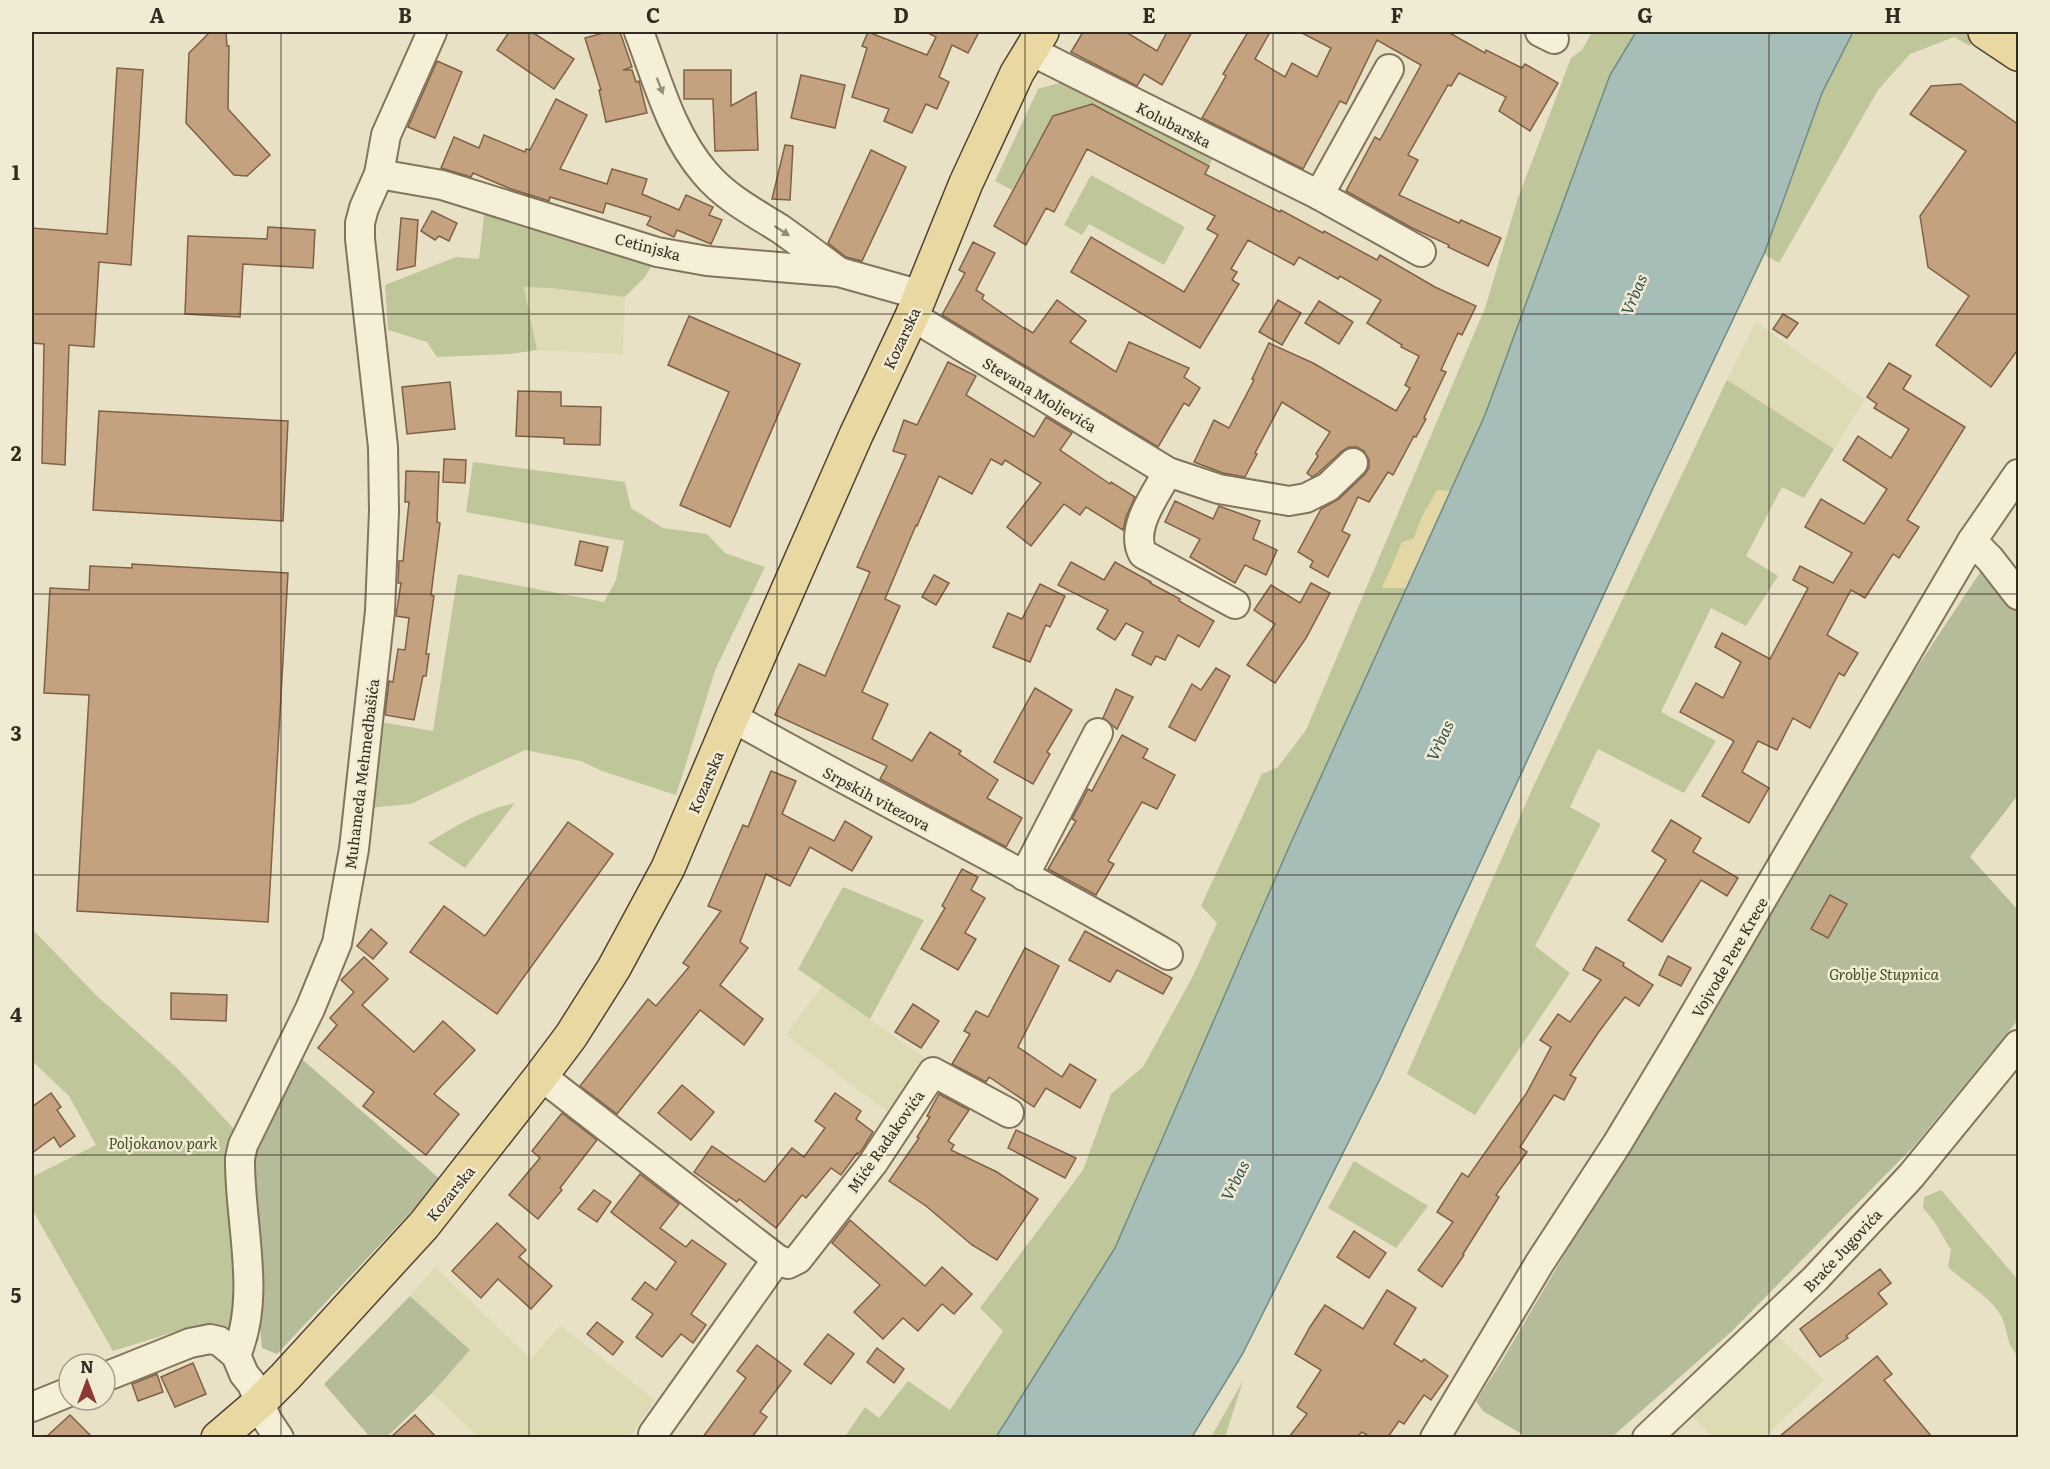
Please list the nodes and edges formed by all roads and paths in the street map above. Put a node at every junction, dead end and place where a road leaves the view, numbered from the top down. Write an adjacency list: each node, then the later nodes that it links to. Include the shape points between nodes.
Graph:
1 (432, 32): 7 (street, Muhameda Mehmedbašića, via 386,135)
2 (639, 32): 10 (street, one-way to 10, via 677,129 705,174 748,210)
3 (1985, 32): 5 (main road)
4 (1036, 41): 8 (street, Kolubarska); 11 (main road, Kozarska, via 966,183)
5 (2019, 54)
6 (1389, 69): 8 (street)
7 (379, 174): 10 (street, Cetinjska, via 442,185 657,252 708,261); 26 (street, Muhameda Mehmedbašića, via 364,208 360,239 383,447 382,567 354,849 337,943 310,1009 243,1145 240,1158 248,1295 245,1329)
8 (1319, 195): 9 (street, Kolubarska)
9 (1421, 252)
10 (839, 272): 11 (street, Cetinjska)
11 (916, 305): 13 (street, Stevana Moljevića); 18 (main road, Kozarska)
12 (1353, 463): 13 (street, Stevana Moljevića, via 1328,487 1289,501 1219,489)
13 (1168, 472): 17 (street, via 1139,528 1143,554)
14 (2019, 474): 15 (street, Vojvode Pere Krece)
15 (1972, 541): 16 (street); 34 (street, Vojvode Pere Krece, via 1665,1066)
16 (2019, 595)
17 (1235, 604)
18 (732, 717): 20 (street, Srpskih vitezova); 23 (main road, Kozarska, via 660,883 614,968)
19 (1098, 733): 20 (street)
20 (1024, 876): 21 (street, Srpskih vitezova)
21 (1168, 955)
22 (2019, 1045): 35 (street, Braće Jugovića, via 1911,1176 1815,1279)
23 (541, 1076): 25 (street); 29 (main road, Kozarska, via 424,1224)
24 (1009, 1113): 25 (street, Miće Radakovića, via 933,1072 873,1163 798,1259 788,1264)
25 (777, 1259): 31 (street)
26 (236, 1355): 27 (street, via 224,1344 210,1339 190,1342); 29 (street)
27 (117, 1372)
28 (57, 1397): 30 (street)
29 (259, 1403): 32 (main road, Kozarska); 33 (street)
30 (32, 1407)
31 (653, 1434)
32 (218, 1437)
33 (279, 1437)
34 (1435, 1437)
35 (1647, 1437)

